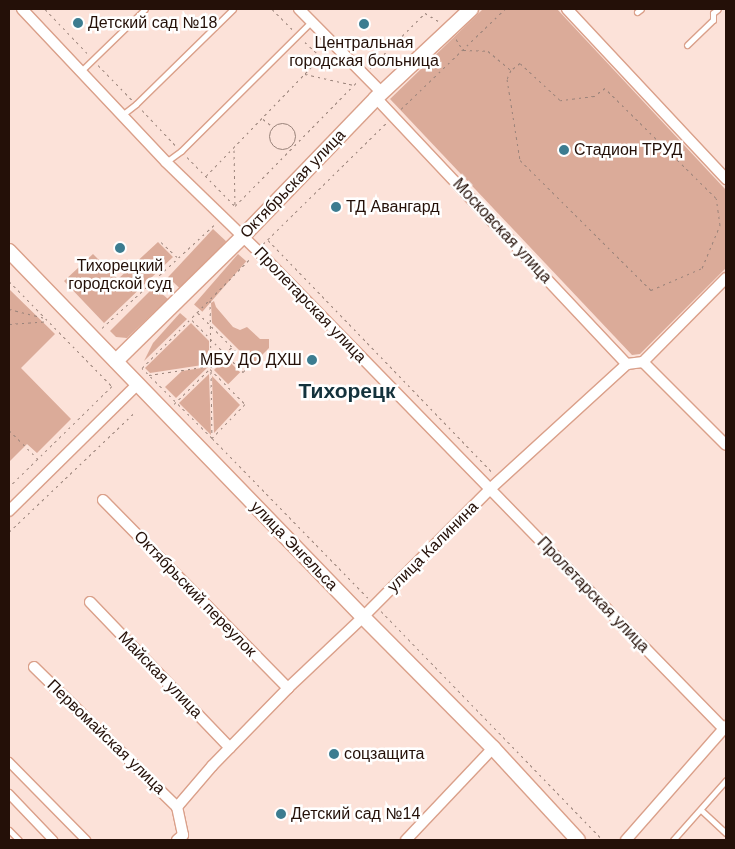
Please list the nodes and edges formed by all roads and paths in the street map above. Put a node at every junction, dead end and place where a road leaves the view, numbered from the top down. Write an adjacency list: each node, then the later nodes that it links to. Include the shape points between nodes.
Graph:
1 (22, 9): 16 (street, Пролетарская улица)
2 (145, 9): 16 (lane)
3 (232, 9): 22 (lane)
4 (272, 9): 12 (path)
5 (298, 9): 10 (street, Московская улица)
6 (471, 9): 11 (main road, Октябрьская улица)
7 (505, 9): 14 (path)
8 (567, 9): 31 (street)
9 (718, 9): 13 (lane, via 713,13 713,20)
10 (312, 22): 12 (lane); 18 (street, Московская улица)
11 (450, 28): 14 (path); 18 (path, via 425,13); 20 (main road, Октябрьская улица)
12 (299, 36): 17 (path, via 321,57); 29 (lane)
13 (687, 45)
14 (463, 50): 15 (path, via 488,50); 21 (path)
15 (511, 70): 15 (path, via 507,79 520,160 651,290 702,268 720,225 716,198 605,88 594,96 560,100 520,62)
16 (81, 71): 22 (street, Пролетарская улица)
17 (305, 74): 19 (path); 23 (path)
18 (364, 75): 19 (path); 20 (street, Московская улица)
19 (354, 85): 27 (path)
20 (379, 96): 33 (main road, Октябрьская улица); 56 (street, Московская улица)
21 (400, 110)
22 (122, 115): 29 (street, Пролетарская улица)
23 (262, 118): 25 (path); 28 (path)
24 (387, 122): 34 (path)
25 (272, 126): 26 (path, via 280,122 291,126 294,133); 26 (path, via 268,136 273,146 283,149)
26 (292, 144): 27 (path)
27 (294, 146): 28 (path, via 235,206)
28 (234, 148): 30 (path)
29 (166, 162): 33 (street, Пролетарская улица)
30 (206, 177)
31 (726, 178)
32 (214, 225): 38 (path)
33 (242, 237): 54 (main road, Октябрьская улица); 68 (street, Пролетарская улица)
34 (268, 240): 36 (path); 66 (path)
35 (161, 242): 38 (path)
36 (263, 245)
37 (9, 251): 54 (main road, улица Энгельса)
38 (177, 258): 50 (path)
39 (249, 260): 42 (path)
40 (726, 278): 55 (street)
41 (9, 281): 45 (path)
42 (210, 300): 44 (path); 49 (path)
43 (9, 309): 45 (path)
44 (198, 312): 46 (path); 49 (path)
45 (45, 319): 47 (path)
46 (191, 319): 51 (path); 59 (path, via 142,368)
47 (48, 321): 48 (path); 65 (path, via 112,386)
48 (9, 324)
49 (210, 325): 51 (path); 52 (path)
50 (102, 328)
51 (210, 338): 53 (path); 57 (path)
52 (232, 347): 53 (path); 53 (path, via 250,365 243,372)
53 (226, 354): 58 (path)
54 (116, 361): 59 (main road, улица Энгельса)
55 (642, 362): 56 (street); 64 (street)
56 (627, 364): 68 (street, улица Калинина)
57 (210, 366): 58 (path); 59 (path)
58 (210, 369): 60 (path); 60 (path, via 212,438)
59 (143, 380): 60 (path); 70 (street); 73 (main road, улица Энгельса)
60 (176, 402): 61 (path)
61 (171, 407)
62 (136, 411): 71 (path)
63 (9, 430): 65 (path)
64 (726, 445)
65 (38, 459): 67 (path)
66 (494, 474)
67 (9, 488)
68 (490, 489): 73 (street, улица Калинина); 76 (street, Пролетарская улица)
69 (103, 500): 75 (street, Октябрьский переулок)
70 (9, 511)
71 (9, 532)
72 (90, 602): 77 (street, Майская улица)
73 (362, 617): 75 (street, улица Калинина); 78 (main road, улица Энгельса)
74 (34, 667): 82 (street, Первомайская улица)
75 (288, 688): 77 (street, улица Калинина)
76 (725, 727): 92 (street)
77 (230, 748): 82 (street, улица Калинина)
78 (493, 748): 90 (street); 91 (main road, улица Энгельса)
79 (9, 762): 88 (street)
80 (726, 780): 83 (lane, via 700,808)
81 (9, 794): 87 (street)
82 (177, 807): 89 (street, via 183,835)
83 (702, 810): 85 (lane); 93 (lane)
84 (9, 830): 86 (lane)
85 (726, 833)
86 (19, 840)
87 (54, 840)
88 (86, 840)
89 (177, 840)
90 (406, 840)
91 (578, 840)
92 (626, 840)
93 (673, 840)

